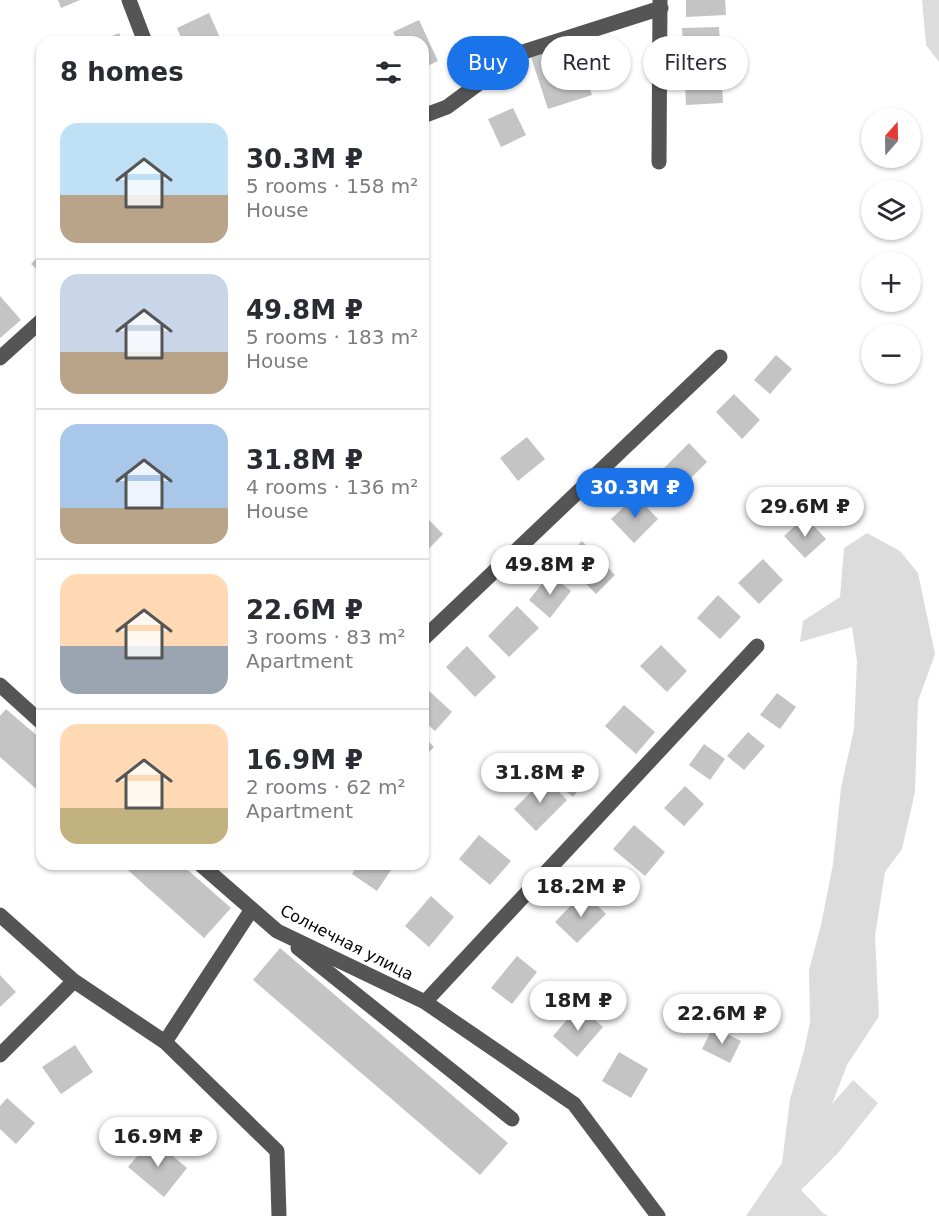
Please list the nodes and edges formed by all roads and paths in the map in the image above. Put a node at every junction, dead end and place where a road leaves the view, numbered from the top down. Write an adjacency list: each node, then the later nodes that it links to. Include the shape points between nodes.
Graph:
1 (129, 0): 3 (street)
2 (660, 4): 4 (street, via 520,53 447,107); 5 (street)
3 (143, 36)
4 (429, 114)
5 (659, 162)
6 (36, 325): 8 (street)
7 (720, 357): 9 (street)
8 (0, 358)
9 (429, 633)
10 (757, 646): 18 (street)
11 (0, 685): 12 (street)
12 (36, 718)
13 (207, 870): 14 (street, Солнечная улица)
14 (252, 909): 16 (street, Солнечная улица); 19 (street)
15 (0, 915): 17 (street)
16 (277, 931): 18 (street, Солнечная улица); 21 (street)
17 (74, 981): 19 (street); 20 (street)
18 (425, 1002): 23 (street, Солнечная улица, via 574,1104)
19 (165, 1042): 22 (street, via 277,1151)
20 (0, 1055)
21 (512, 1119)
22 (279, 1216)
23 (658, 1216)

